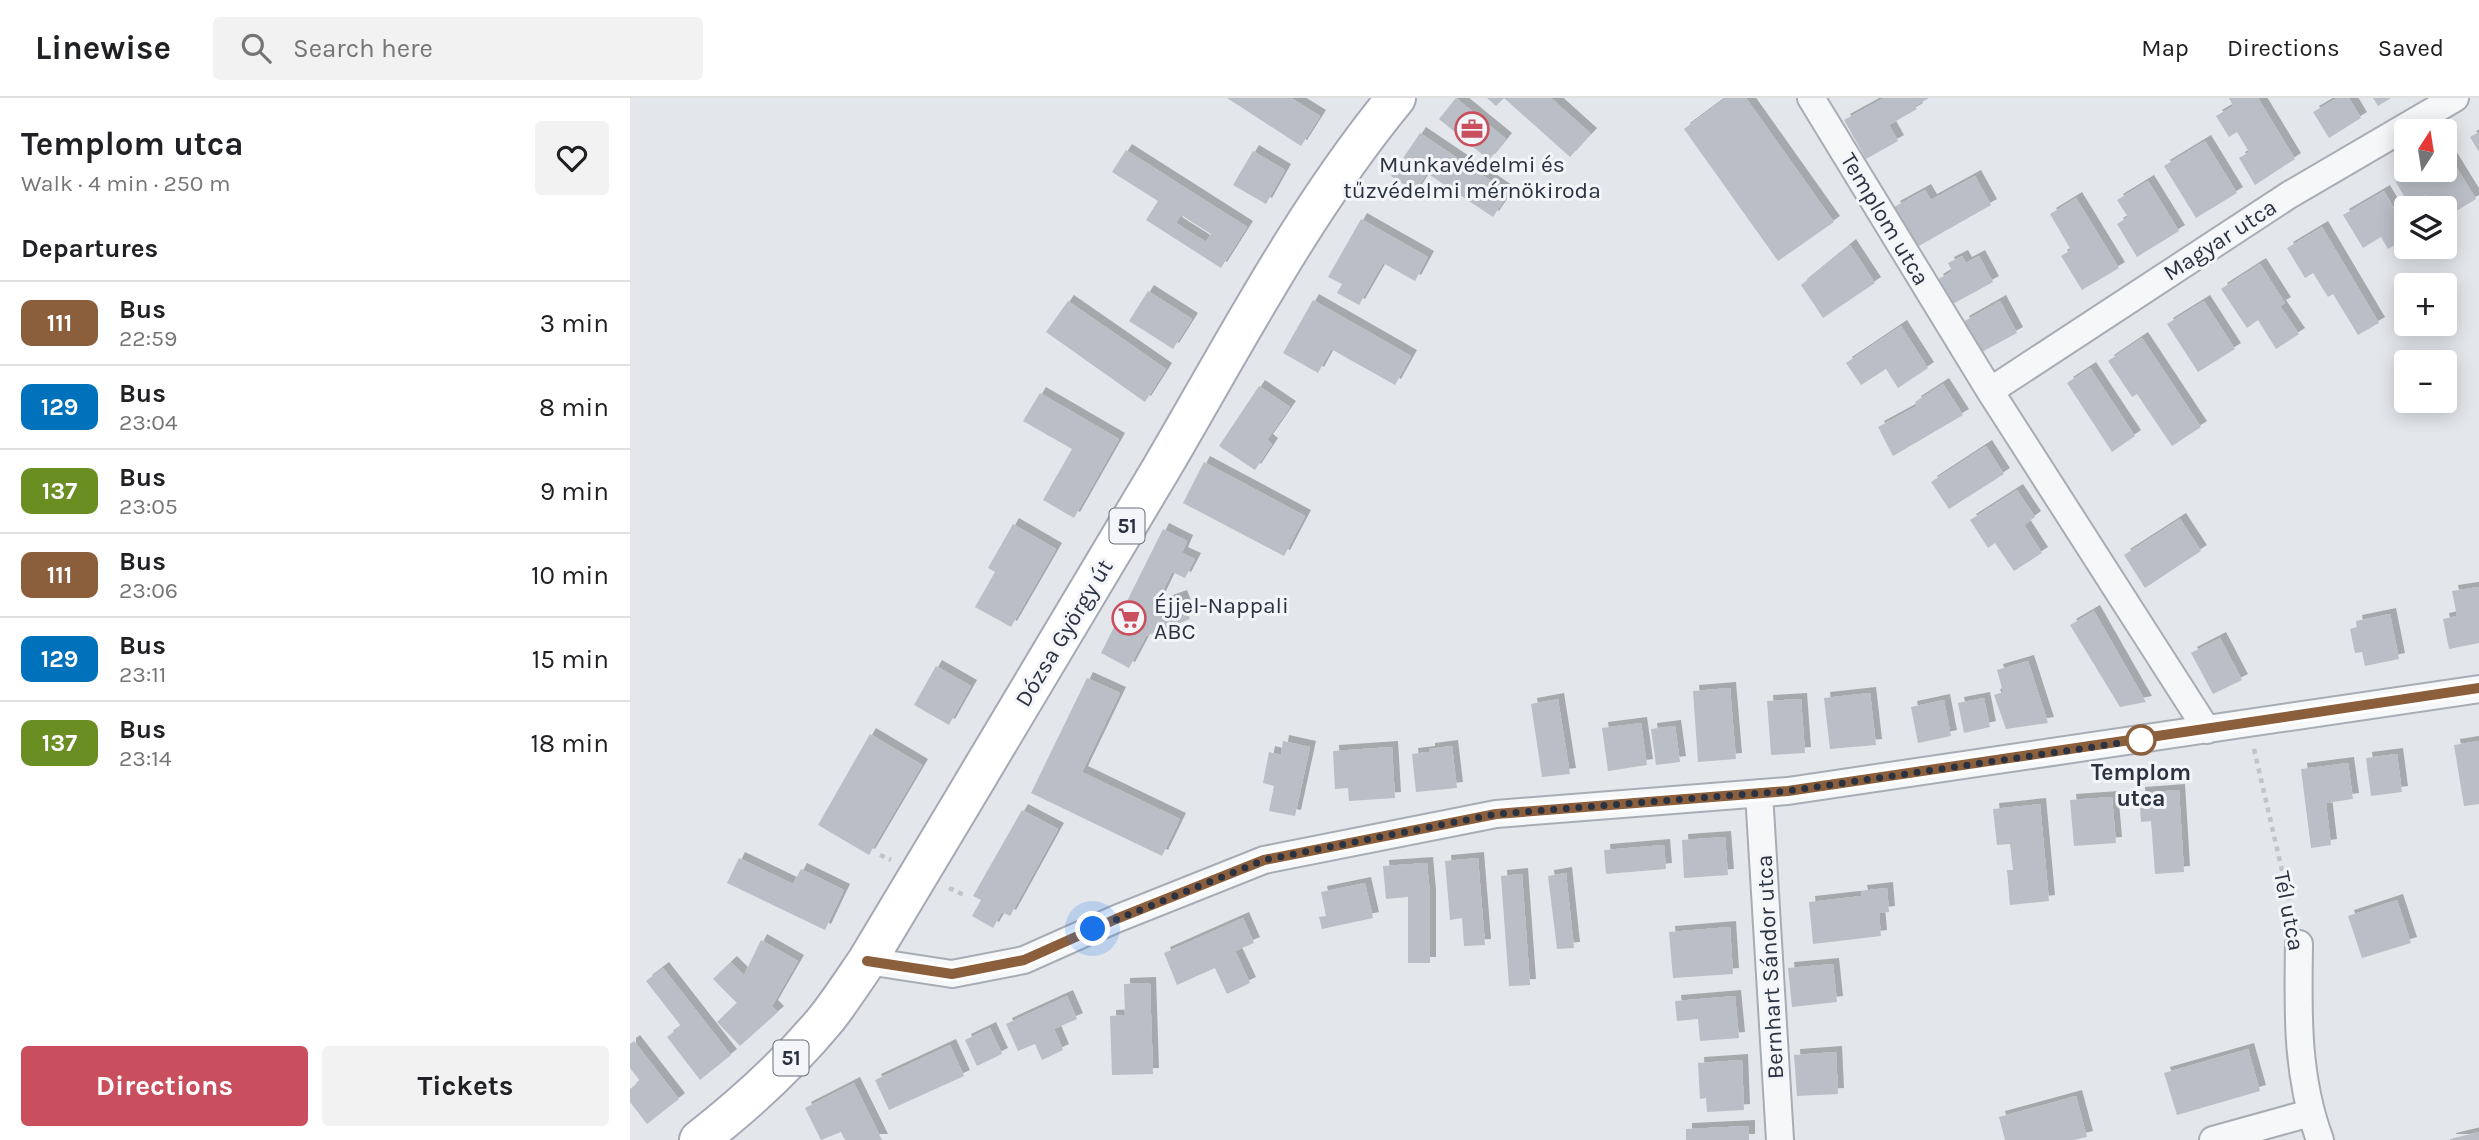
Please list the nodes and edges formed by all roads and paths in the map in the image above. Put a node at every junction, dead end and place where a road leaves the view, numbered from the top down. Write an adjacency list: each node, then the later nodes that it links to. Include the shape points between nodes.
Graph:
1 (1396, 98): 10 (main road, Dózsa György út / 51, via 1336,177 1280,265)
2 (2455, 98): 4 (street, Magyar utca, via 2289,195)
3 (1816, 106): 4 (street, Templom utca)
4 (1990, 391): 7 (street, Templom utca)
5 (2479, 688): 6 (street)
6 (2248, 724): 7 (street); 9 (path, Tél utca)
7 (2207, 730): 8 (street)
8 (1759, 793): 10 (street, via 1496,814 1264,860 1024,960 952,974); 13 (street, Bernhart Sándor utca)
9 (2299, 944): 11 (street, Tél utca, via 2297,1035)
10 (867, 961): 12 (main road, Dózsa György út / 51, via 806,1042)
11 (2310, 1113): 14 (street); 15 (street, Tél utca)
12 (699, 1140)
13 (1780, 1140)
14 (2213, 1140)
15 (2320, 1140)

